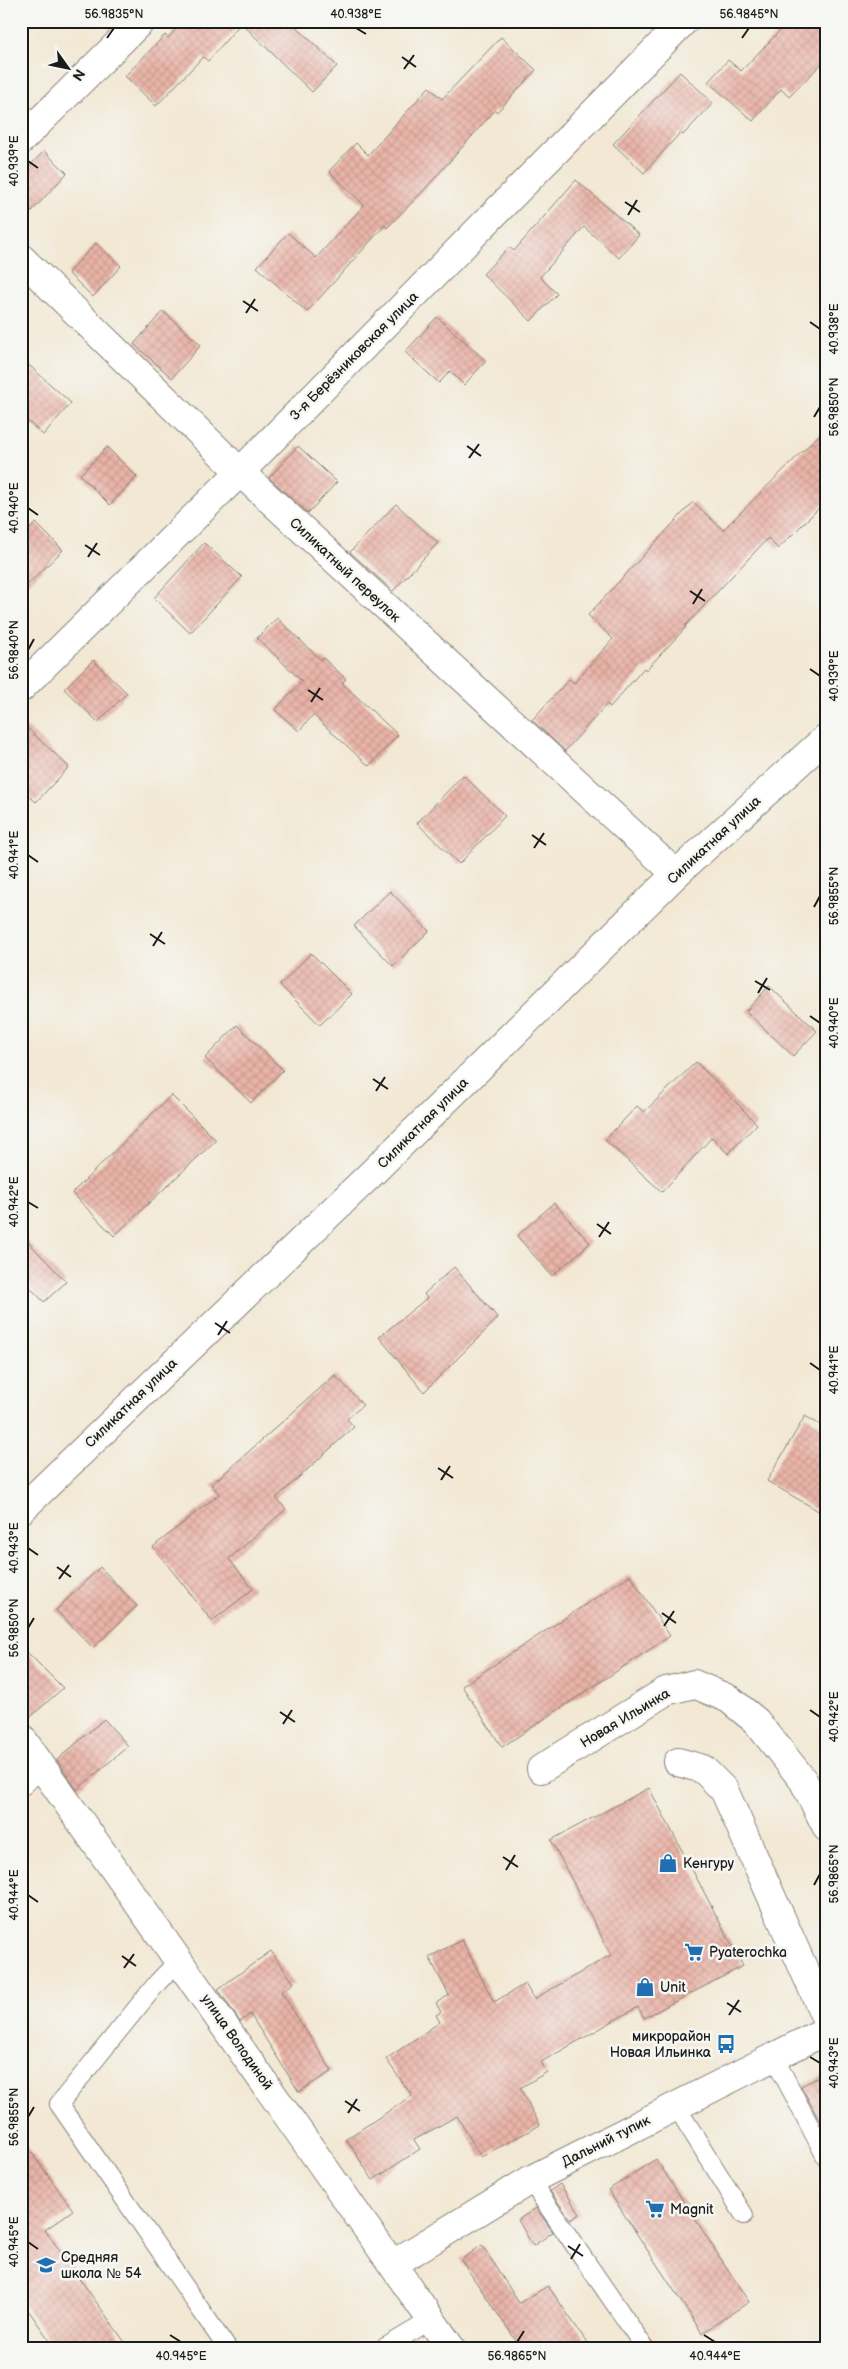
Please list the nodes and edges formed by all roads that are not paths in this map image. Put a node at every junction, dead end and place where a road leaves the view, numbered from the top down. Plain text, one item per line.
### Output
1 (142, 21) edge
2 (684, 21) edge
3 (21, 140) edge
4 (21, 258) edge
5 (240, 472) junction
6 (21, 688) edge
7 (827, 737) edge
8 (676, 874) junction
9 (21, 1510) edge
10 (21, 1737) edge
11 (678, 1762) dead end
12 (541, 1769) dead end
13 (30, 1772) edge
14 (827, 1828) edge
15 (179, 1960) junction
16 (817, 1971) edge
17 (827, 2021) edge
18 (827, 2030) edge
19 (774, 2057) junction
20 (676, 2106) junction
21 (827, 2159) edge
22 (530, 2180) junction
23 (744, 2215) dead end
24 (393, 2264) junction
25 (431, 2320) junction
26 (227, 2348) edge
27 (384, 2348) edge
28 (451, 2348) edge
29 (645, 2348) edge

1 - 3 street
2 - 5 street, 3-я Берёзниковская улица
4 - 5 street, Силикатный переулок
5 - 6 street, 3-я Берёзниковская улица
5 - 8 street, Силикатный переулок
7 - 8 street, Силикатная улица
8 - 9 street, Силикатная улица
10 - 13 street, улица Володиной
11 - 16 street
12 - 14 street, Новая Ильинка
13 - 15 street, улица Володиной
15 - 24 street, улица Володиной
15 - 26 lane
16 - 17 street
18 - 19 street, Дальний тупик
19 - 20 street, Дальний тупик
19 - 21 lane
20 - 22 street, Дальний тупик
20 - 23 lane
22 - 24 street, Дальний тупик
22 - 29 lane
24 - 25 street, улица Володиной
25 - 27 lane
25 - 28 street, улица Володиной

